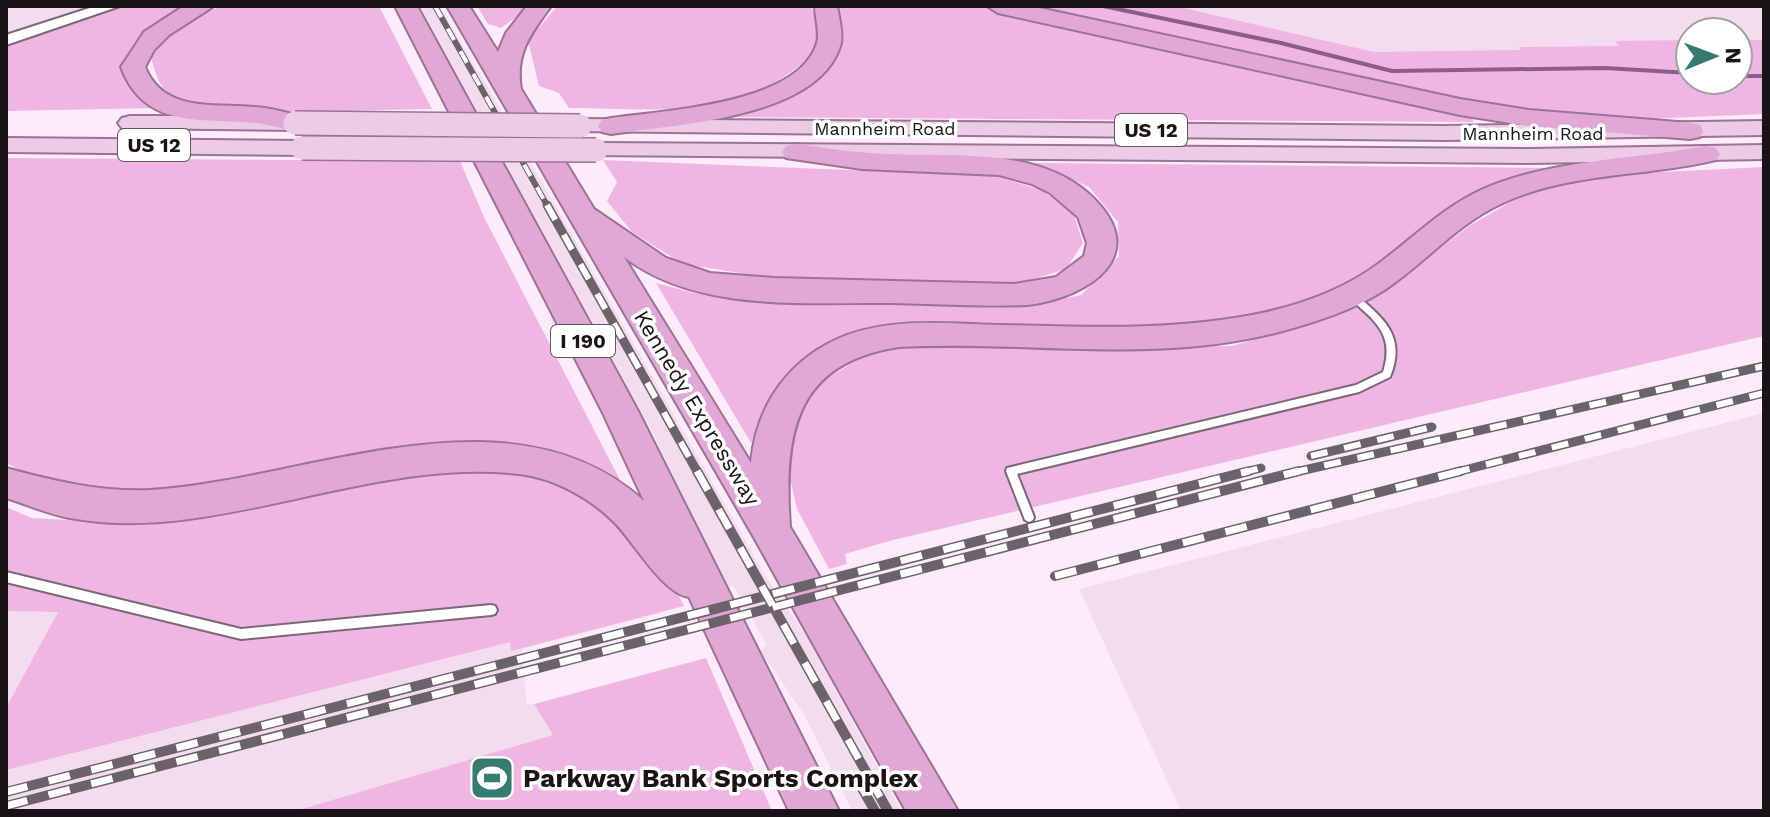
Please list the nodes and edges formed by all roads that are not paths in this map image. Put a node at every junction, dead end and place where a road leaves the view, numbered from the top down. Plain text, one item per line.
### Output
1 (90, 6) edge
2 (112, 6) edge
3 (203, 6) edge
4 (395, 6) edge
5 (406, 6) edge
6 (458, 6) edge
7 (540, 6) edge
8 (826, 6) edge
9 (998, 6) edge
10 (6, 31) edge
11 (6, 40) edge
12 (432, 54) junction
13 (508, 89) junction
14 (6, 124) edge
15 (611, 126) junction
16 (1764, 128) edge
17 (298, 135) junction
18 (1698, 143) junction
19 (6, 145) edge
20 (796, 152) junction
21 (1764, 152) edge
22 (584, 214) junction
23 (1350, 294) junction
24 (6, 483) edge
25 (1029, 517) dead end
26 (770, 529) junction
27 (6, 577) edge
28 (491, 610) dead end
29 (727, 631) junction
30 (814, 811) edge
31 (933, 811) edge

1 - 10 street
2 - 11 street
3 - 17 highway
4 - 12 highway
5 - 12 highway, I 190
6 - 13 highway, Kennedy Expressway / I 190
7 - 13 highway
8 - 15 highway
9 - 18 highway
12 - 29 highway, I 190
13 - 22 highway, Kennedy Expressway / I 190
14 - 17 main road, Mannheim Road / US 12
15 - 17 main road, Mannheim Road / US 12, bridge
15 - 18 main road, Mannheim Road / US 12
16 - 18 main road, Mannheim Road / US 12
17 - 19 main road, Mannheim Road / US 12
17 - 20 main road, Mannheim Road / US 12, bridge
18 - 20 main road, Mannheim Road / US 12
18 - 21 main road, Mannheim Road / US 12
18 - 23 highway
20 - 22 highway
22 - 26 highway, Kennedy Expressway / I 190
23 - 25 lane
23 - 26 highway
24 - 29 highway
26 - 31 highway, Kennedy Expressway / I 190
27 - 28 lane
29 - 30 highway, I 190

